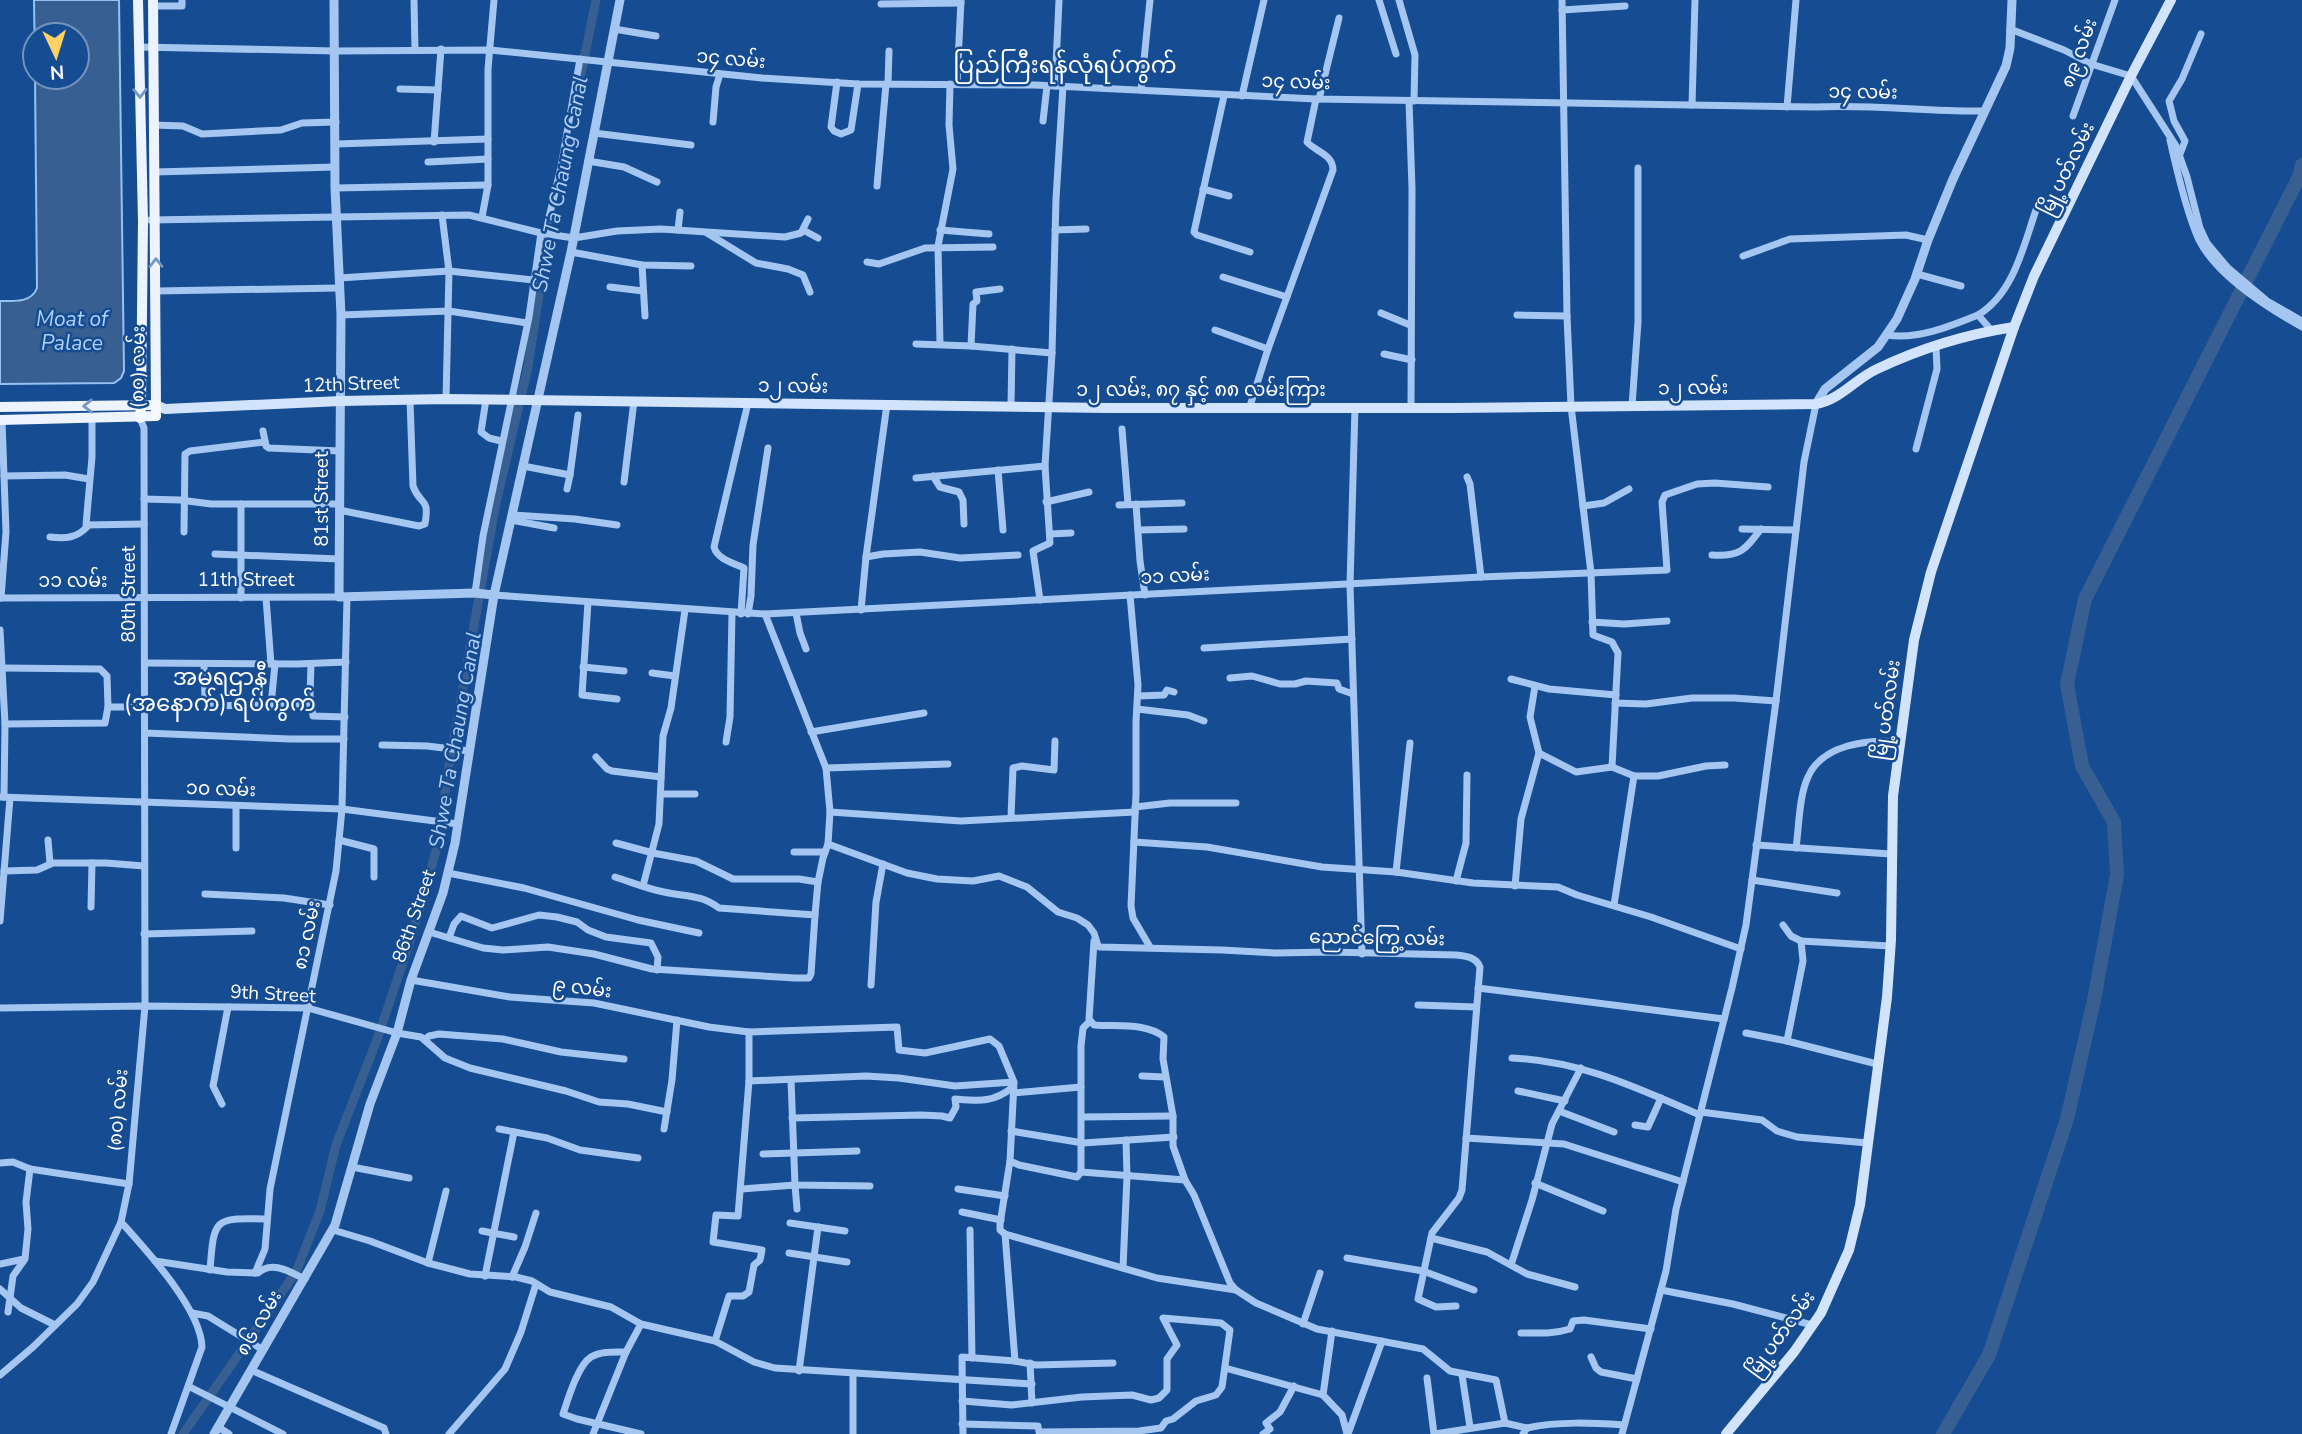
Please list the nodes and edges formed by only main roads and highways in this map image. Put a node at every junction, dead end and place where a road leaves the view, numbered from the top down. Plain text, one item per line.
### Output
1 (138, 0) edge
2 (2171, 0) edge
3 (153, 3) edge
4 (2014, 327) junction
5 (538, 400) joint
6 (141, 405) junction
7 (0, 407) edge
8 (1048, 407) joint
9 (1355, 407) joint
10 (159, 410) junction
11 (1, 420) edge
12 (142, 423) junction
13 (1726, 1434) edge

1 -> 6 main road, (၈၀) လမ်း
2 - 4 main road, မြို့ပတ်လမ်း
10 -> 3 main road, (၈၀) လမ်း
4 - 9 main road, ၁၂ လမ်း
4 - 13 main road, မြို့ပတ်လမ်း
5 - 8 main road, ၁၂ လမ်း
5 - 10 main road, 12th Street
6 -> 7 main road, 12th Street
6 - 10 main road, 12th Street
6 - 12 highway, (၈၀) လမ်း
8 - 9 main road, ၁၂ လမ်း, ၈၇ နှင့် ၈၈ လမ်းကြား
10 - 12 main road, 12th Street
11 - 12 main road, 12th Street

